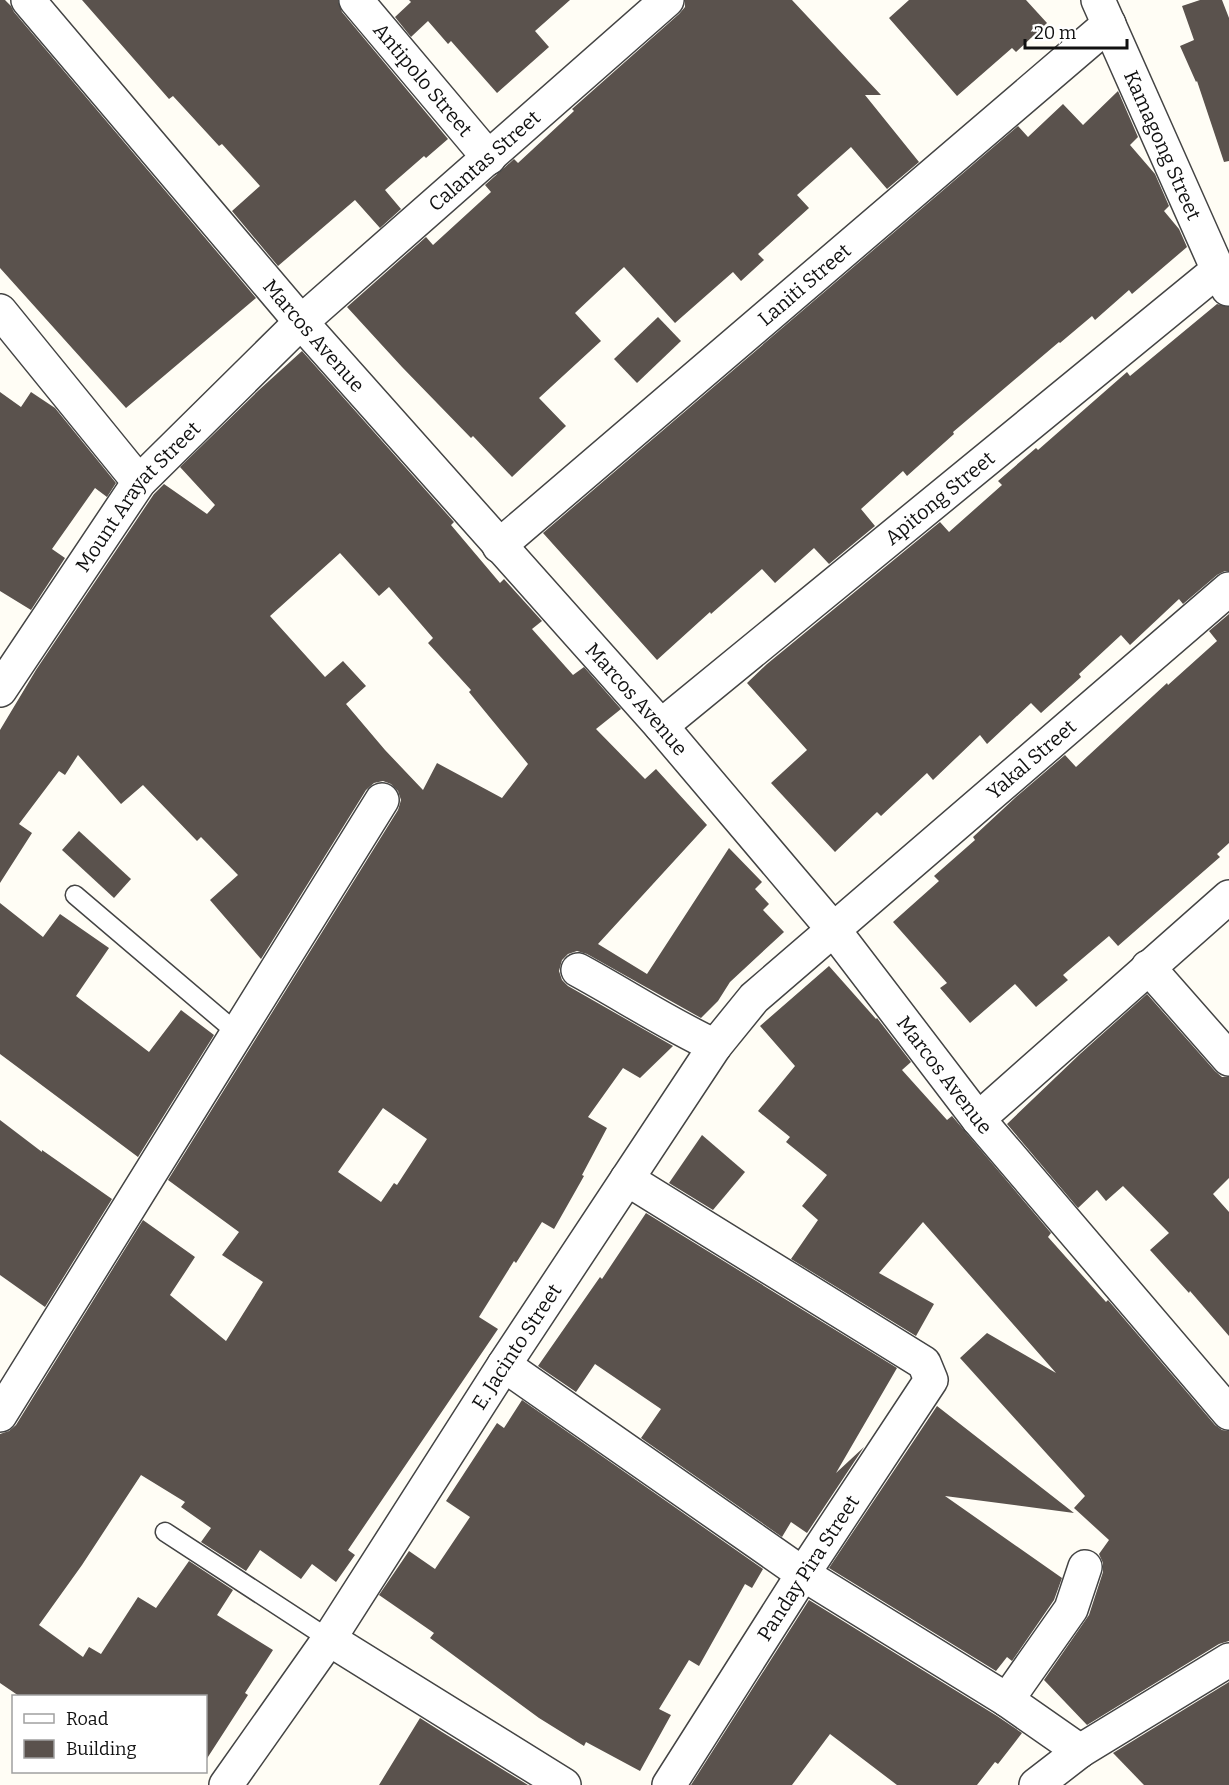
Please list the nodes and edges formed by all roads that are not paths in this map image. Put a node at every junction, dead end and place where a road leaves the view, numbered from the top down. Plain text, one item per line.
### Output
1 (28, 0) edge
2 (356, 0) edge
3 (667, 0) edge
4 (1104, 12) edge
5 (489, 158) junction
6 (1223, 280) edge
7 (301, 322) junction
8 (3, 324) edge
9 (139, 482) junction
10 (499, 546) junction
11 (1229, 589) edge
12 (0, 690) edge
13 (661, 726) junction
14 (382, 800) dead end
15 (75, 895) dead end
16 (1229, 897) edge
17 (833, 929) junction
18 (1148, 967) junction
19 (578, 970) dead end
20 (236, 1032) junction
21 (715, 1046) junction
22 (1229, 1059) edge
23 (978, 1119) junction
24 (627, 1179) junction
25 (504, 1365) junction
26 (1229, 1413) edge
27 (0, 1415) edge
28 (165, 1532) dead end
29 (1085, 1566) dead end
30 (803, 1574) junction
31 (329, 1639) junction
32 (1229, 1660) edge
33 (1007, 1700) junction
34 (1080, 1751) junction
35 (226, 1785) edge
36 (564, 1785) edge
37 (669, 1785) edge
38 (1036, 1785) edge

1 - 7 street, Marcos Avenue
2 - 5 street, Antipolo Street
3 - 5 street, Calantas Street
4 - 6 street, Kamagong Street
4 - 10 street, Laniti Street
5 - 7 street, Calantas Street
6 - 13 street, Apitong Street
7 - 9 street, Mount Arayat Street
7 - 10 street, Marcos Avenue
8 - 9 street
9 - 12 street, Mount Arayat Street
10 - 13 street, Marcos Avenue
11 - 17 street, Yakal Street
13 - 17 street, Marcos Avenue
14 - 20 street
15 - 20 lane
16 - 18 street
17 - 21 street, E. Jacinto Street
17 - 23 street, Marcos Avenue
18 - 22 street
18 - 23 street
19 - 21 street
20 - 27 street
21 - 24 street, E. Jacinto Street
23 - 26 street, Marcos Avenue
24 - 25 street, E. Jacinto Street
24 - 30 street, Panday Pira Street
25 - 30 street
25 - 31 street, E. Jacinto Street
28 - 31 lane
29 - 33 street
30 - 33 street
30 - 37 street, Panday Pira Street
31 - 35 street, E. Jacinto Street
31 - 36 street
32 - 34 street
33 - 34 street
34 - 38 street

